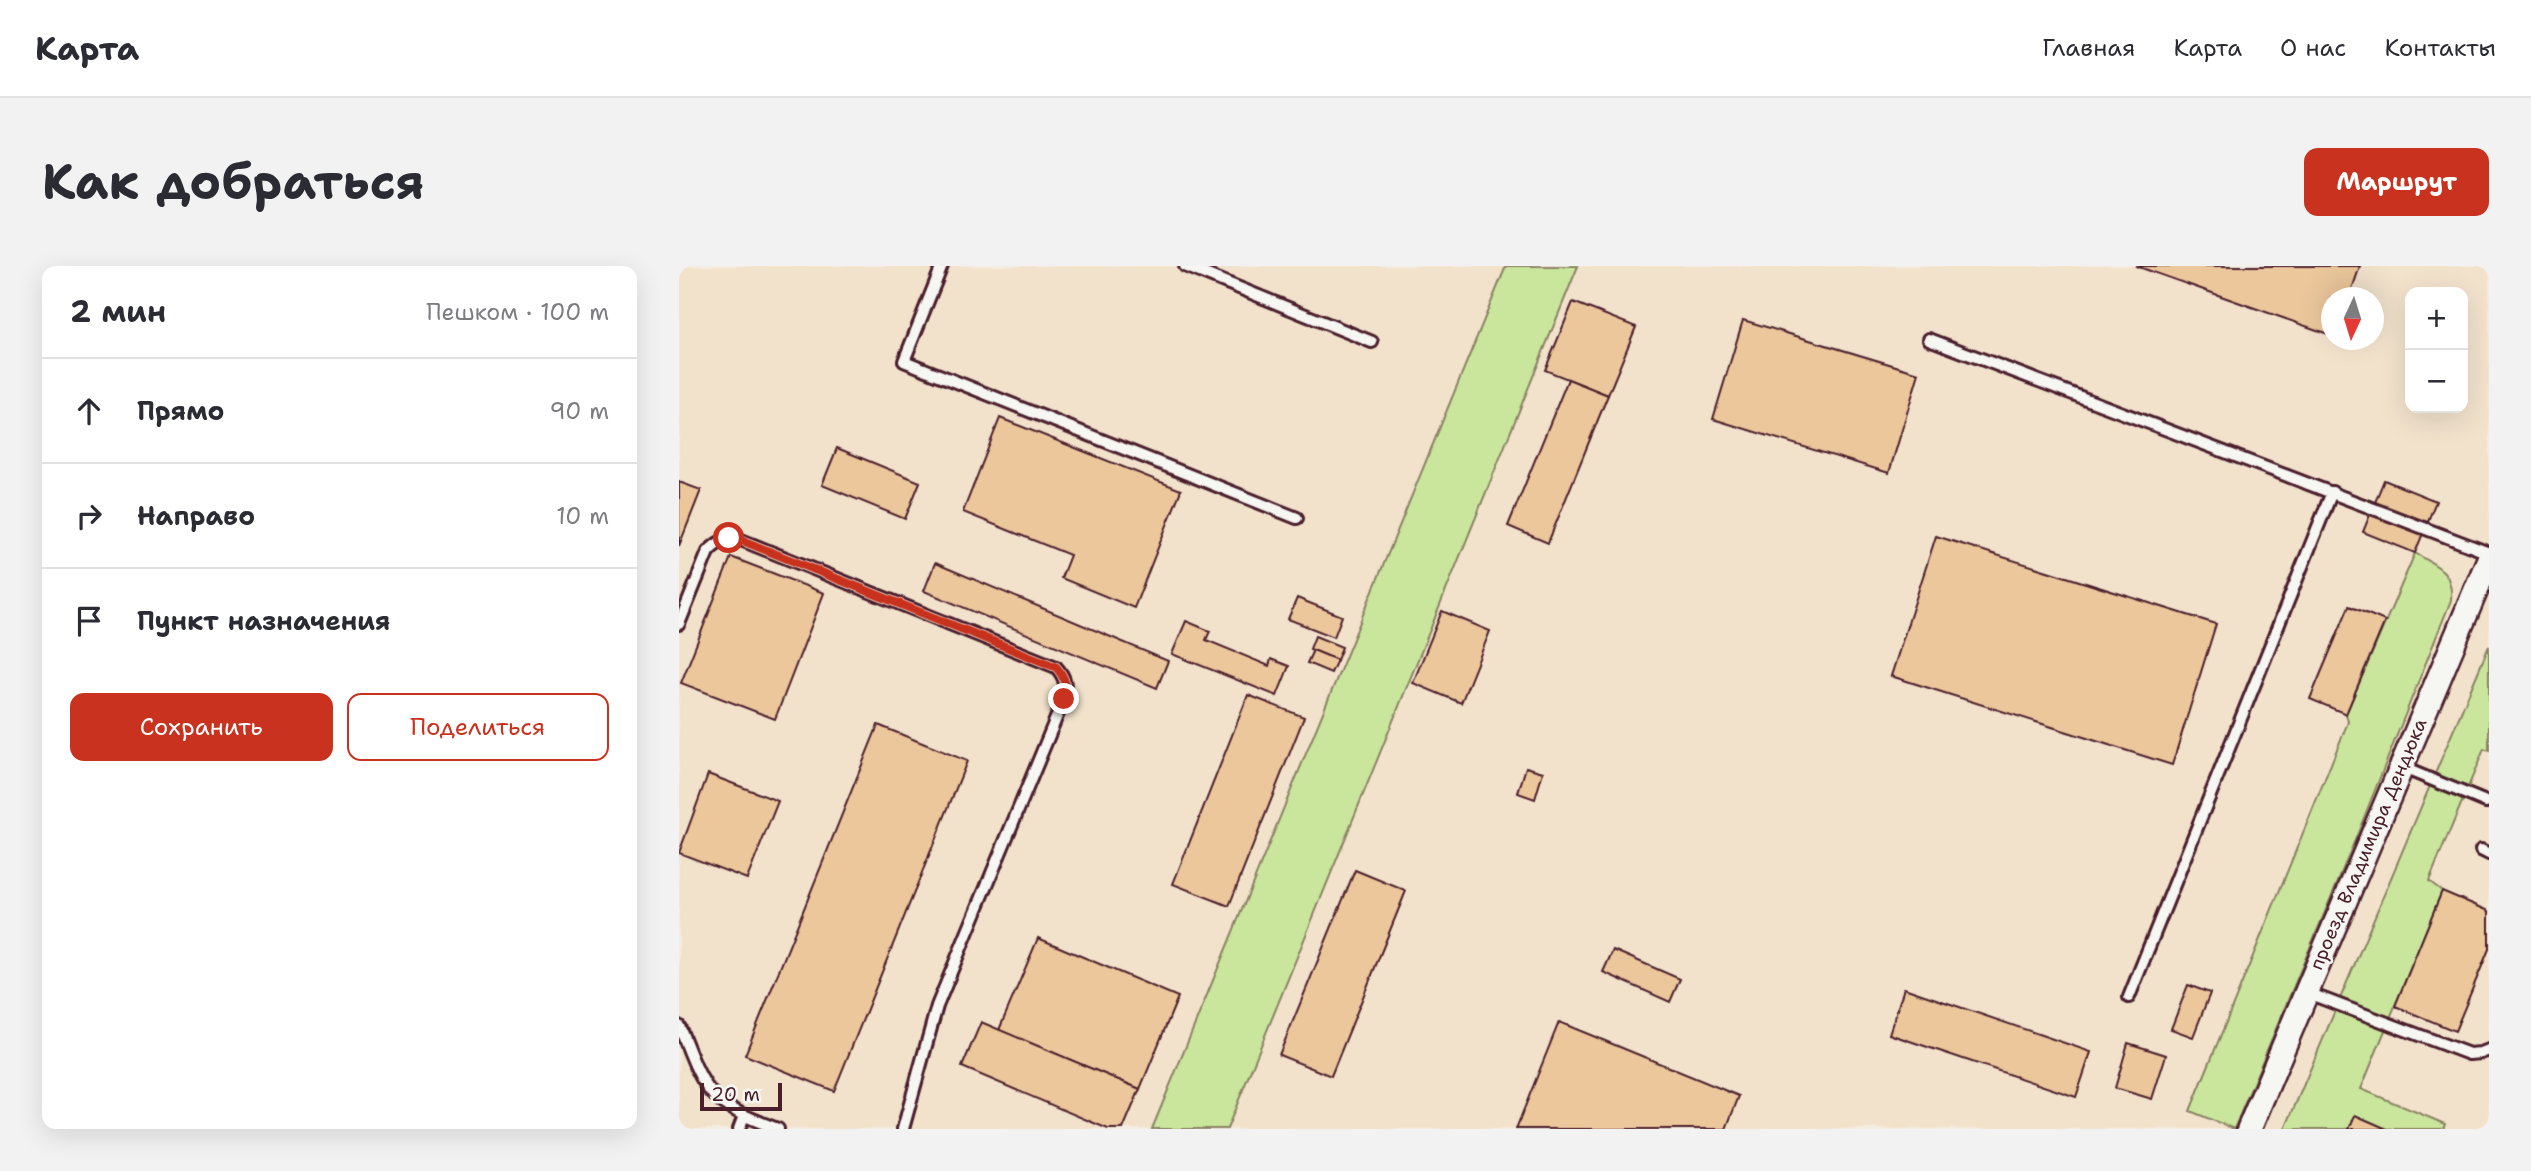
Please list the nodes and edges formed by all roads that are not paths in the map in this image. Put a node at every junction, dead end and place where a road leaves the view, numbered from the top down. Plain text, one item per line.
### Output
1 (942, 266) edge
2 (1185, 266) edge
3 (1929, 339) dead end
4 (1372, 342) dead end
5 (2332, 492) junction
6 (1297, 518) dead end
7 (2489, 553) edge
8 (2489, 559) edge
9 (679, 624) edge
10 (2401, 767) junction
11 (2486, 802) dead end
12 (2305, 992) junction
13 (2129, 997) dead end
14 (679, 1026) edge
15 (2489, 1050) edge
16 (744, 1116) junction
17 (739, 1129) edge
18 (778, 1129) edge
19 (903, 1129) edge
20 (2249, 1129) edge

1 - 6 lane
2 - 4 lane
3 - 5 lane
5 - 7 lane
5 - 13 lane
8 - 10 street, проезд Владимира Дендюка
9 - 19 lane
10 - 11 lane
10 - 12 street, проезд Владимира Дендюка
12 - 15 lane
12 - 20 street, проезд Владимира Дендюка
14 - 16 lane
16 - 17 lane
16 - 18 lane

